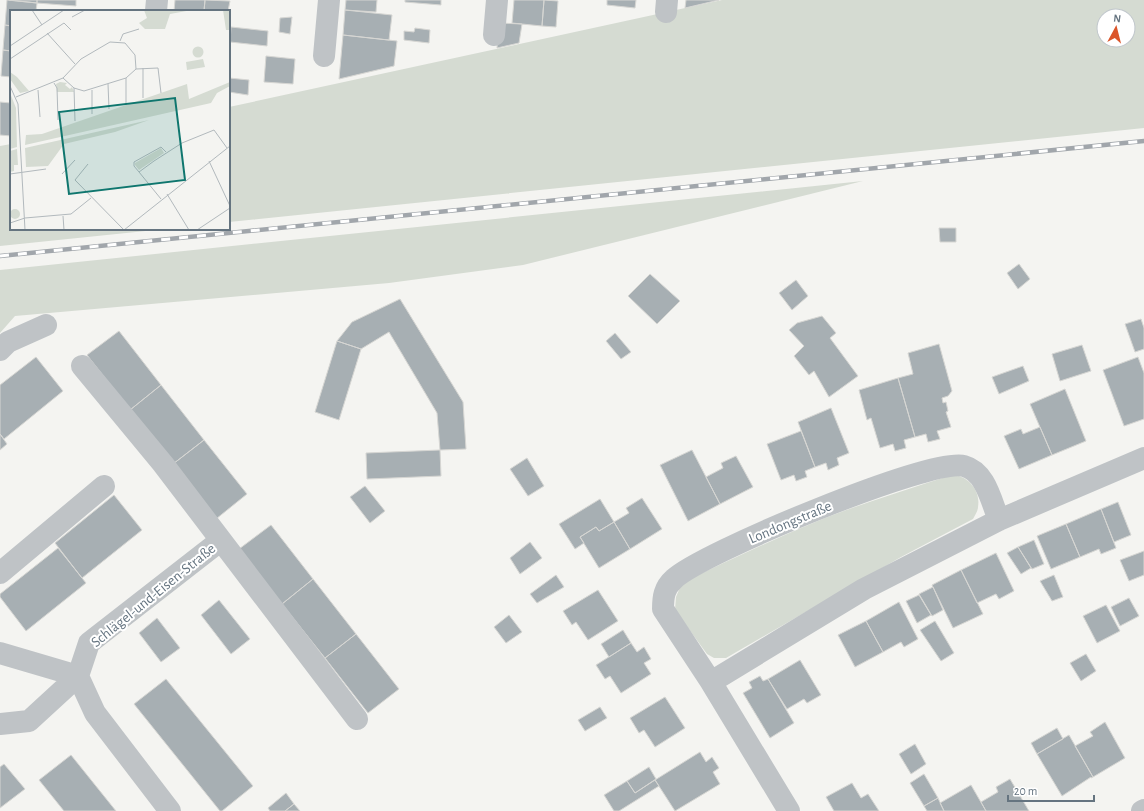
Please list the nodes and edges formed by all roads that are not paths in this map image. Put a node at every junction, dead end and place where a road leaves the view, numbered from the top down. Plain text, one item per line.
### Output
1 (157, 0) edge
2 (329, 0) edge
3 (497, 0) edge
4 (156, 10) edge
5 (494, 35) dead end
6 (324, 56) dead end
7 (46, 326) dead end
8 (0, 350) edge
9 (82, 366) dead end
10 (1144, 458) edge
11 (104, 486) dead end
12 (999, 520) junction
13 (220, 541) junction
14 (0, 572) edge
15 (0, 653) edge
16 (78, 676) junction
17 (711, 682) junction
18 (357, 719) dead end
19 (0, 724) edge
20 (170, 811) edge
21 (789, 811) edge

1 - 4 street
2 - 6 street
3 - 5 street
7 - 8 street
9 - 13 street, Schlägel-und-Eisen-Straße
10 - 12 street
11 - 14 street
12 - 17 street
12 - 17 street, Londongstraße
13 - 16 street, Schlägel-und-Eisen-Straße
13 - 18 street, Schlägel-und-Eisen-Straße
15 - 16 street
16 - 19 street
16 - 20 street
17 - 21 street, Londongstraße

